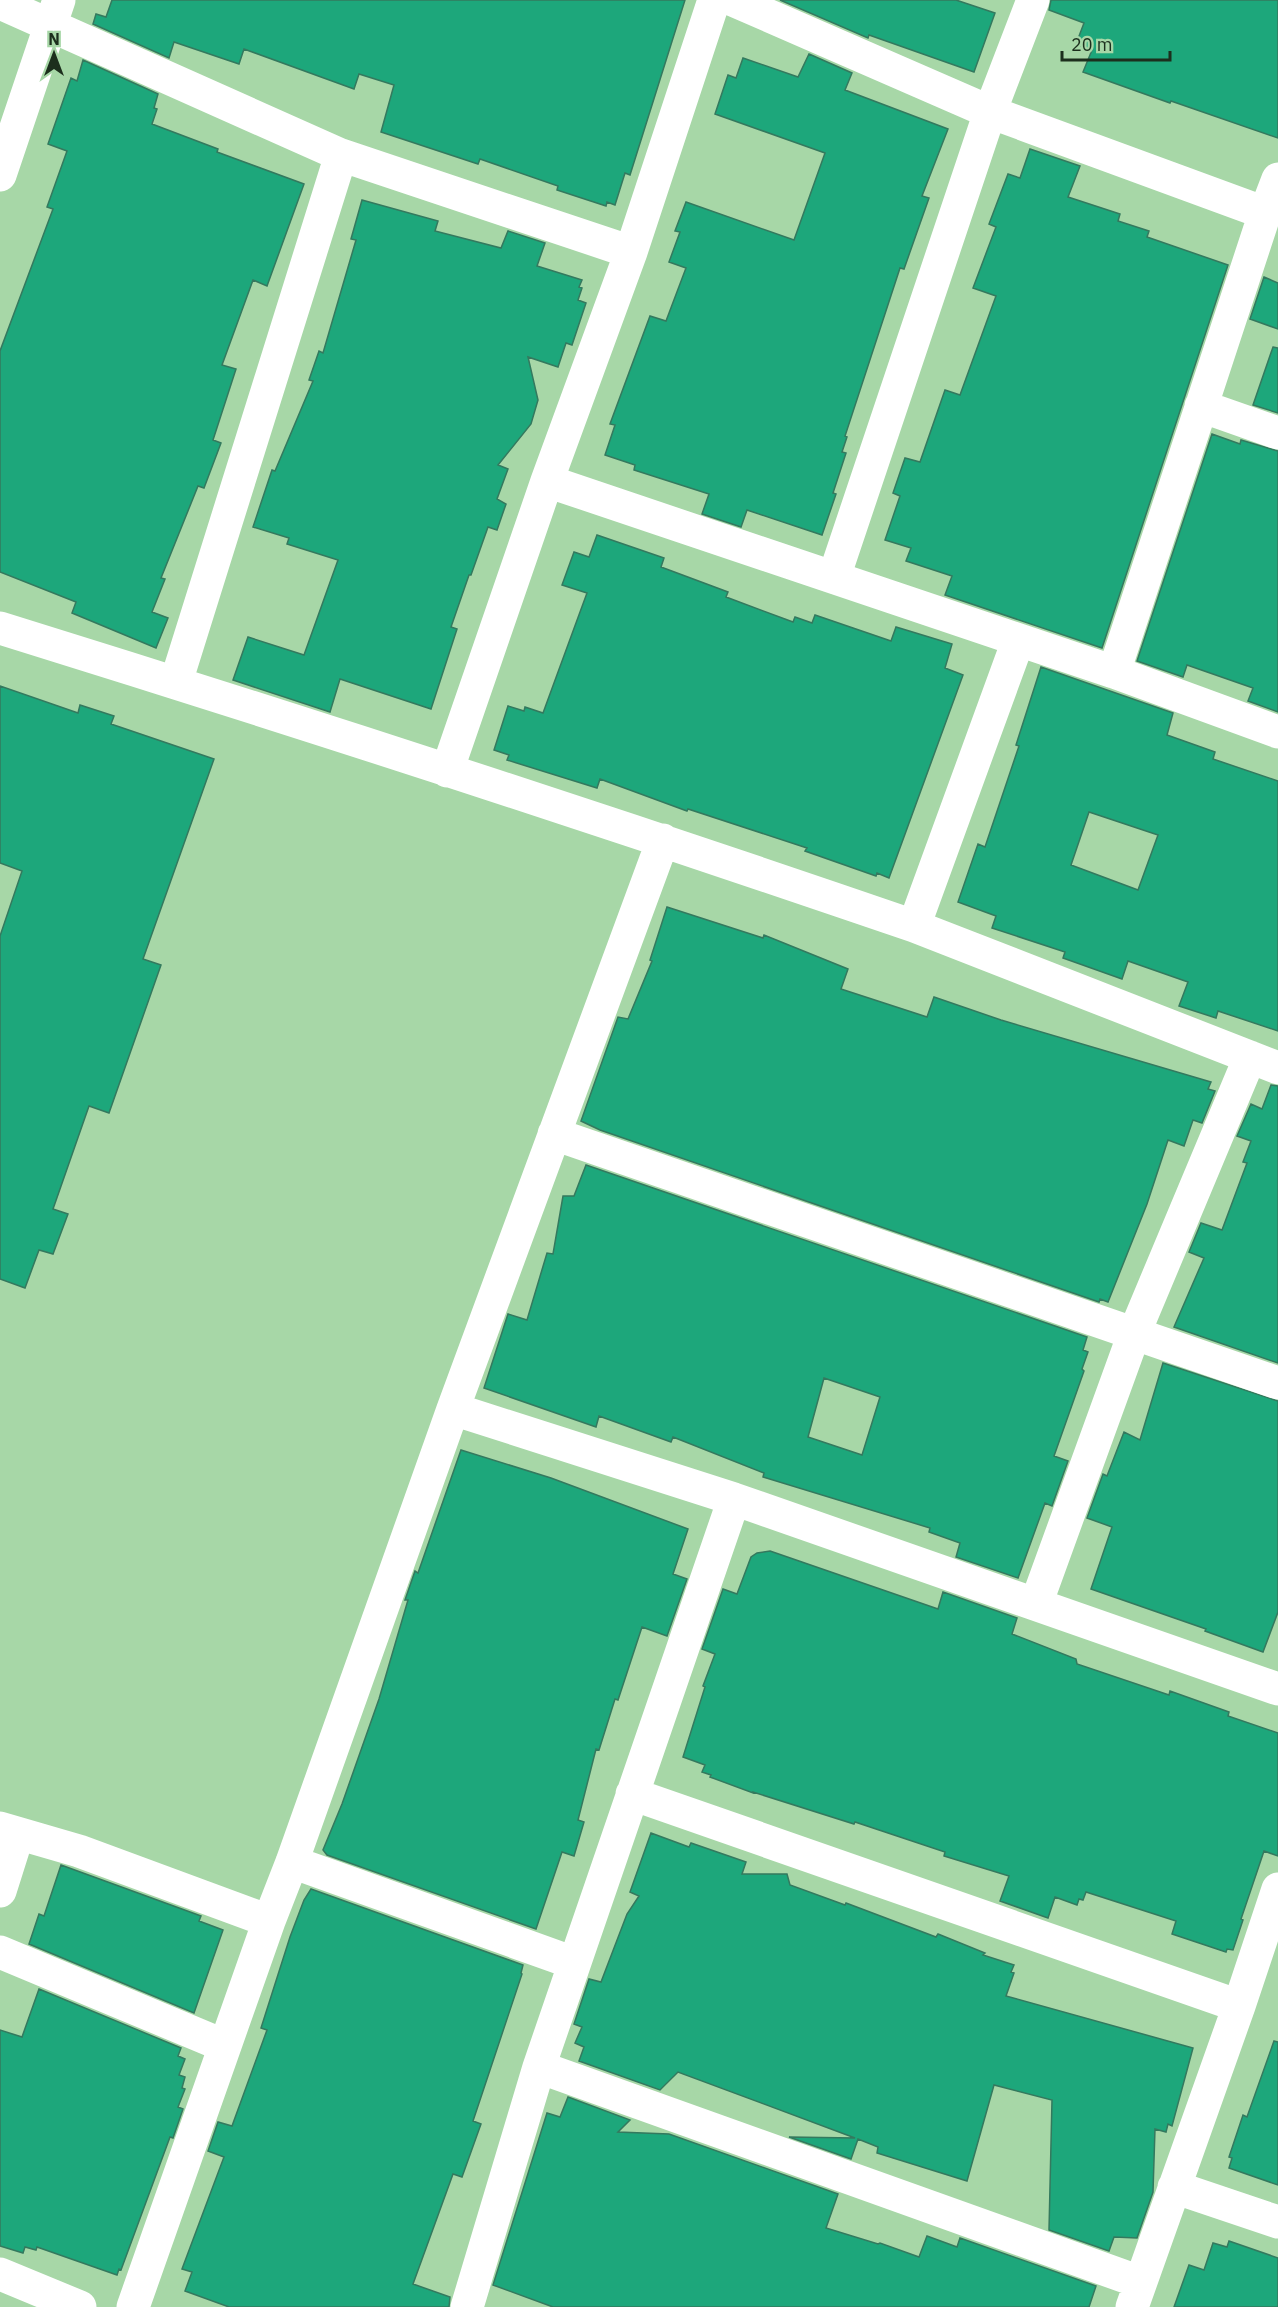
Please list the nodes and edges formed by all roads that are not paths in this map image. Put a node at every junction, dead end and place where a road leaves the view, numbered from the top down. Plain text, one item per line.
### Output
1 (714, 0) edge
2 (733, 0) edge
3 (1033, 0) edge
4 (0, 3) edge
5 (55, 13) edge
6 (990, 112) junction
7 (341, 154) junction
8 (0, 175) edge
9 (1278, 179) edge
10 (1264, 213) junction
11 (631, 252) junction
12 (1201, 406) junction
13 (1278, 433) edge
14 (547, 481) junction
15 (834, 577) junction
16 (0, 628) edge
17 (1018, 641) junction
18 (1114, 672) junction
19 (176, 682) junction
20 (1278, 732) edge
21 (447, 771) junction
22 (663, 840) junction
23 (914, 926) junction
24 (1264, 1062) edge
25 (554, 1134) junction
26 (1134, 1334) junction
27 (1278, 1383) edge
28 (453, 1409) junction
29 (734, 1499) junction
30 (1036, 1604) junction
31 (1278, 1689) edge
32 (633, 1794) junction
33 (9, 1831) edge
34 (292, 1862) junction
35 (1278, 1889) edge
36 (0, 1891) edge
37 (268, 1921) junction
38 (0, 1952) edge
39 (574, 1963) junction
40 (1239, 2006) junction
41 (225, 2046) junction
42 (539, 2067) junction
43 (1174, 2187) junction
44 (1278, 2222) edge
45 (0, 2274) edge
46 (1136, 2294) edge
47 (80, 2307) edge
48 (133, 2307) edge
49 (467, 2307) edge

1 - 11 street
2 - 6 street
3 - 6 street
4 - 5 street
5 - 7 street
5 - 8 street
6 - 10 street
6 - 15 street
7 - 11 street
7 - 19 street
9 - 10 street
10 - 12 street
11 - 14 street
12 - 13 street
12 - 18 street
14 - 15 street
14 - 21 street
15 - 17 street
16 - 19 street
17 - 18 street
17 - 23 street
18 - 20 street
19 - 21 street
21 - 22 street
22 - 23 street
22 - 25 street
23 - 24 street
24 - 26 street
25 - 26 street
25 - 28 street
26 - 27 street
26 - 30 street
28 - 29 street
28 - 34 street
29 - 30 street
29 - 32 street
30 - 31 street
32 - 39 street
32 - 40 street
33 - 36 street
33 - 37 street
34 - 37 street
34 - 39 street
35 - 40 street
37 - 41 street
38 - 41 street
39 - 42 street
40 - 43 street
41 - 48 street
42 - 46 street
42 - 49 street
43 - 44 street
43 - 46 street
45 - 47 street

